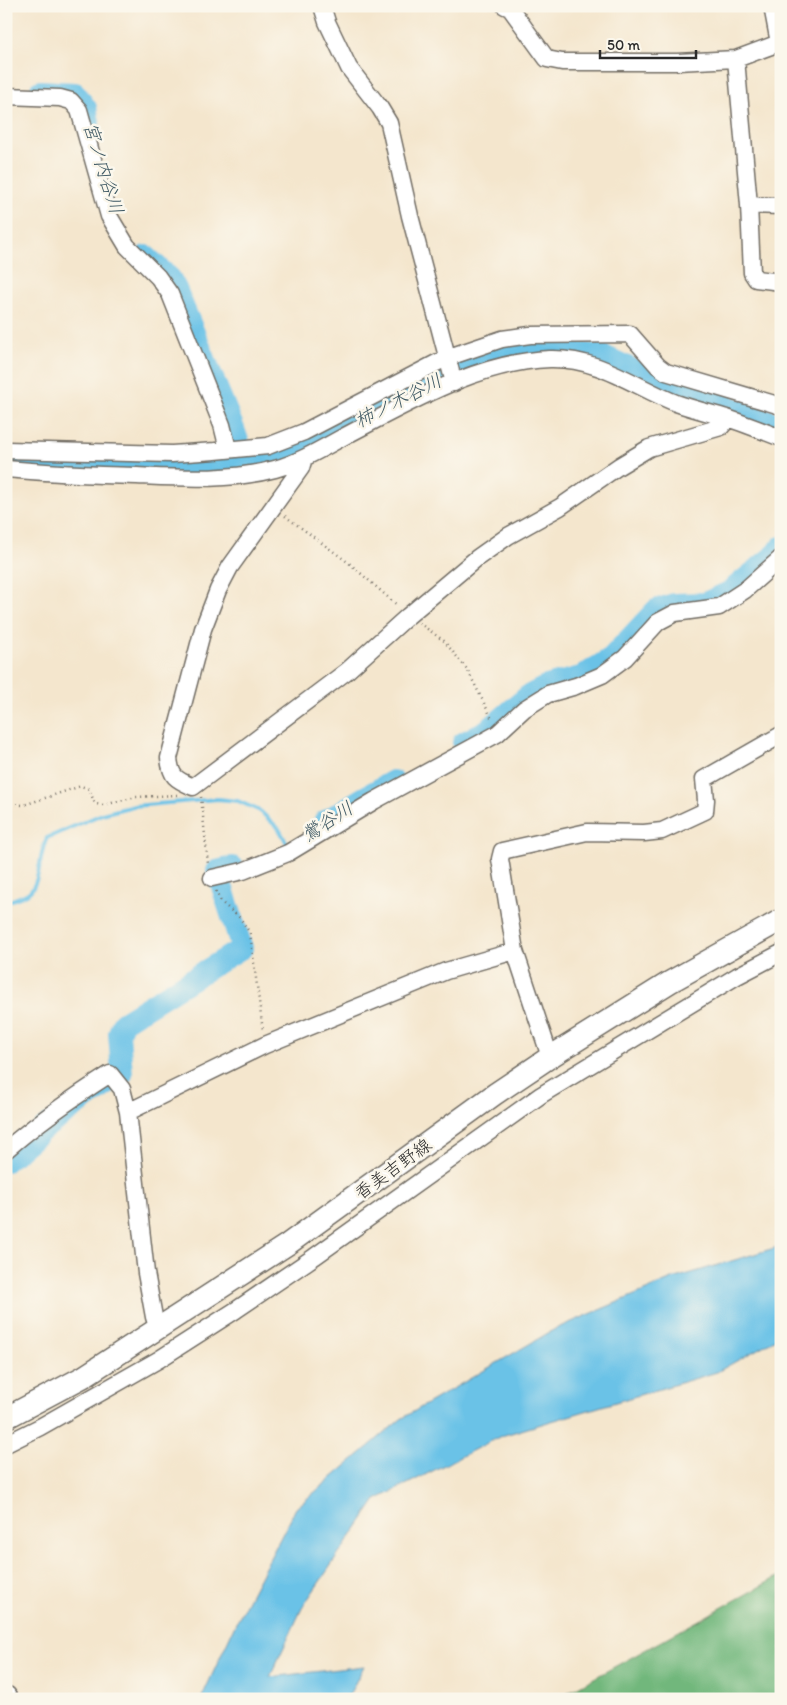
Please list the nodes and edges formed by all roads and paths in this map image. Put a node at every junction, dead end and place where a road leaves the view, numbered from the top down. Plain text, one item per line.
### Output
1 (322, 6) edge
2 (505, 6) edge
3 (772, 6) edge
4 (736, 59) junction
5 (6, 96) edge
6 (749, 205) junction
7 (781, 206) edge
8 (781, 282) edge
9 (447, 361) junction
10 (453, 381) junction
11 (781, 406) edge
12 (728, 419) junction
13 (781, 438) edge
14 (6, 450) edge
15 (224, 457) junction
16 (304, 458) junction
17 (6, 469) edge
18 (274, 508) junction
19 (781, 558) edge
20 (408, 616) junction
21 (494, 722) dead end
22 (781, 735) edge
23 (197, 793) junction
24 (6, 804) edge
25 (217, 877) joint
26 (225, 907) dead end
27 (781, 920) edge
28 (515, 951) junction
29 (781, 953) edge
30 (265, 1045) junction
31 (550, 1057) junction
32 (128, 1112) junction
33 (6, 1150) edge
34 (158, 1330) junction
35 (6, 1418) edge
36 (6, 1444) edge

1 - 9 street
2 - 4 street
3 - 4 street
4 - 6 street
5 - 15 street
6 - 7 street
6 - 8 street
9 - 10 street
9 - 11 street
9 - 15 street
10 - 12 street
10 - 16 street
12 - 13 street
12 - 20 street
14 - 15 street
15 - 16 street
15 - 17 street
16 - 18 street
18 - 20 path
18 - 23 street
19 - 25 street
20 - 21 path
20 - 23 street
22 - 28 street
23 - 24 path
23 - 25 path
26 - 30 path
27 - 31 main road, 香美吉野線
28 - 30 street
28 - 31 street
29 - 36 street
30 - 32 street
31 - 34 main road, 香美吉野線
32 - 33 street
32 - 34 street
34 - 35 main road, 香美吉野線

